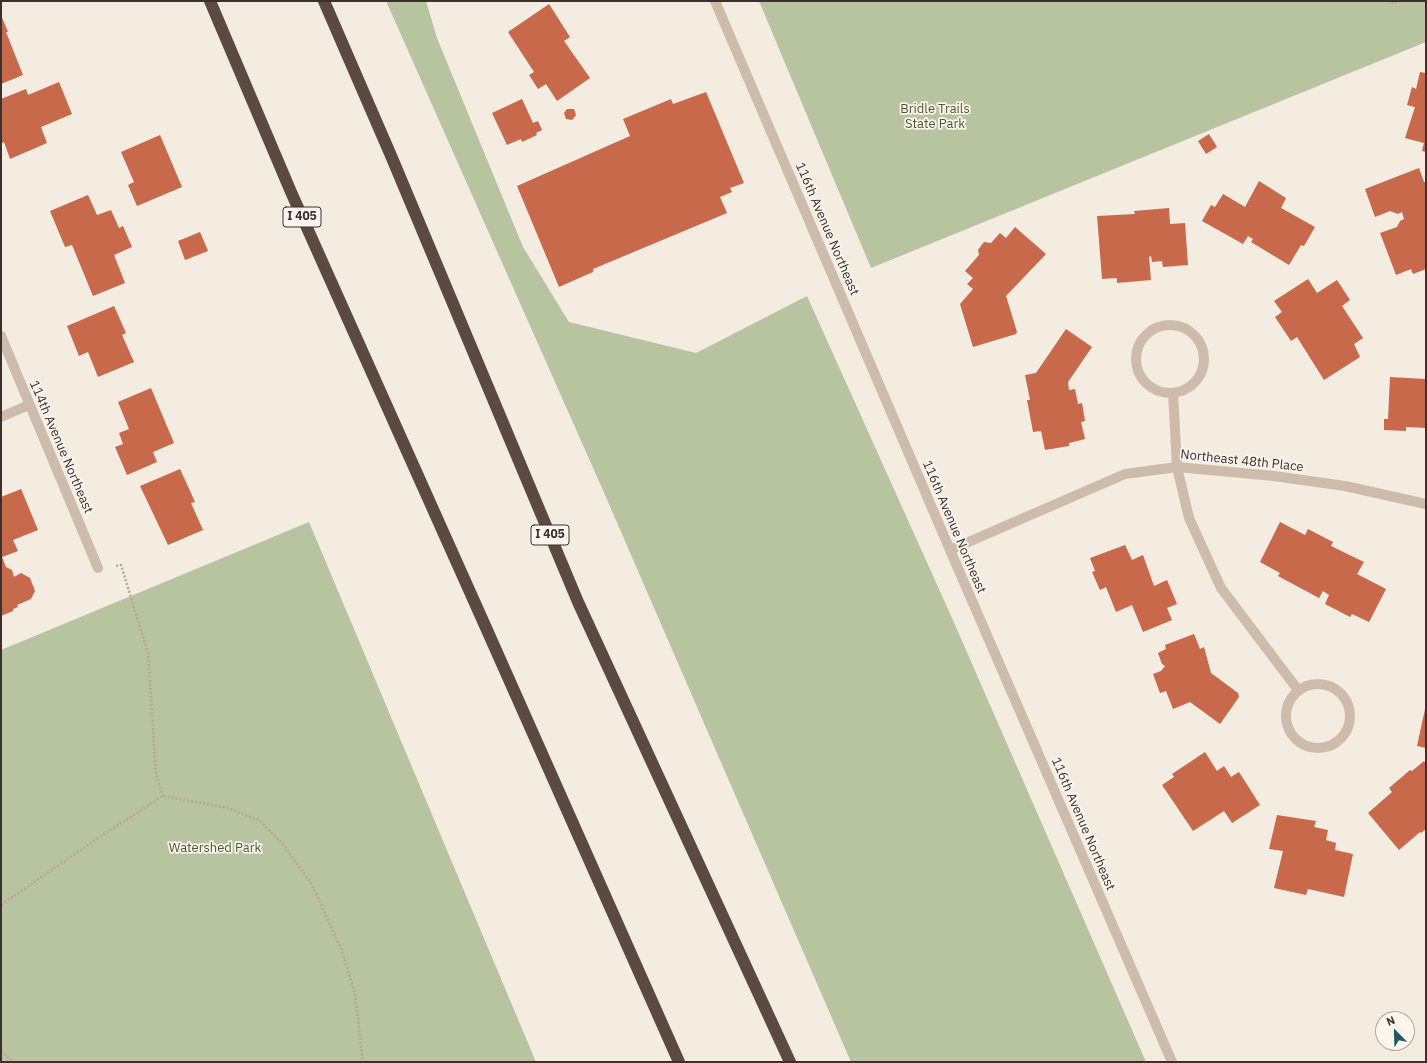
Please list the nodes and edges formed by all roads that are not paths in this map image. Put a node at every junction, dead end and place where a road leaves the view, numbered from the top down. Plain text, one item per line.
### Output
1 (210, 1) edge
2 (324, 1) edge
3 (715, 1) edge
4 (1, 336) edge
5 (1172, 393) junction
6 (29, 405) junction
7 (1, 417) edge
8 (1177, 467) junction
9 (1426, 504) edge
10 (950, 550) junction
11 (98, 568) road end
12 (1298, 690) junction
13 (678, 1062) edge
14 (790, 1062) edge
15 (1172, 1062) edge

1 - 13 highway, I 405
2 - 14 highway, I 405
3 - 10 street, 116th Avenue Northeast
4 - 6 street, 114th Avenue Northeast
5 - 5 street
5 - 8 street
6 - 7 street
6 - 11 street, 114th Avenue Northeast
8 - 9 street, Northeast 48th Place
8 - 10 street, Northeast 48th Place
8 - 12 street
10 - 15 street, 116th Avenue Northeast
12 - 12 street

